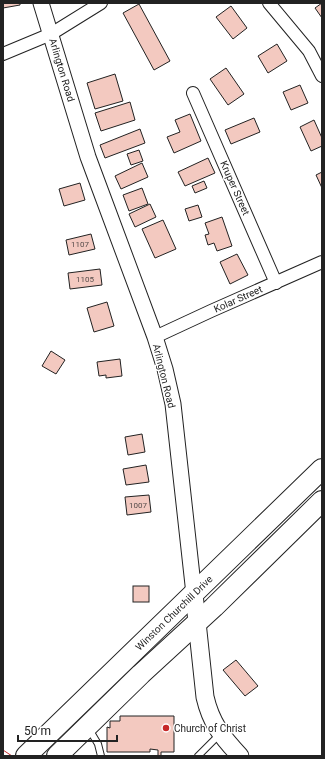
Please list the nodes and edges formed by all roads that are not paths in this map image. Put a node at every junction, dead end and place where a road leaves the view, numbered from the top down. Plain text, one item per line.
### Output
1 (41, 3) edge
2 (101, 3) edge
3 (269, 3) edge
4 (51, 34) junction
5 (3, 54) edge
6 (322, 76) edge
7 (193, 93) dead end
8 (322, 262) edge
9 (276, 283) junction
10 (155, 337) junction
11 (322, 469) edge
12 (322, 502) edge
13 (194, 594) junction
14 (197, 623) junction
15 (87, 727) junction
16 (220, 734) junction
17 (26, 756) edge
18 (57, 756) edge
19 (101, 756) edge
20 (198, 756) edge
21 (240, 756) edge

1 - 4 street, Arlington Road
2 - 4 street
3 - 6 street
4 - 5 street
4 - 10 street, Arlington Road
7 - 9 street, Kruper Street
8 - 9 street, Kolar Street
9 - 10 street, Kolar Street
10 - 13 street, Arlington Road
11 - 13 highway, Winston Churchill Drive
12 - 14 highway
13 - 14 main road, Arlington Road
13 - 17 highway, Winston Churchill Drive
14 - 15 highway
14 - 16 main road, Arlington Road
15 - 18 highway
15 - 19 lane
16 - 20 lane
16 - 21 main road, Arlington Road

